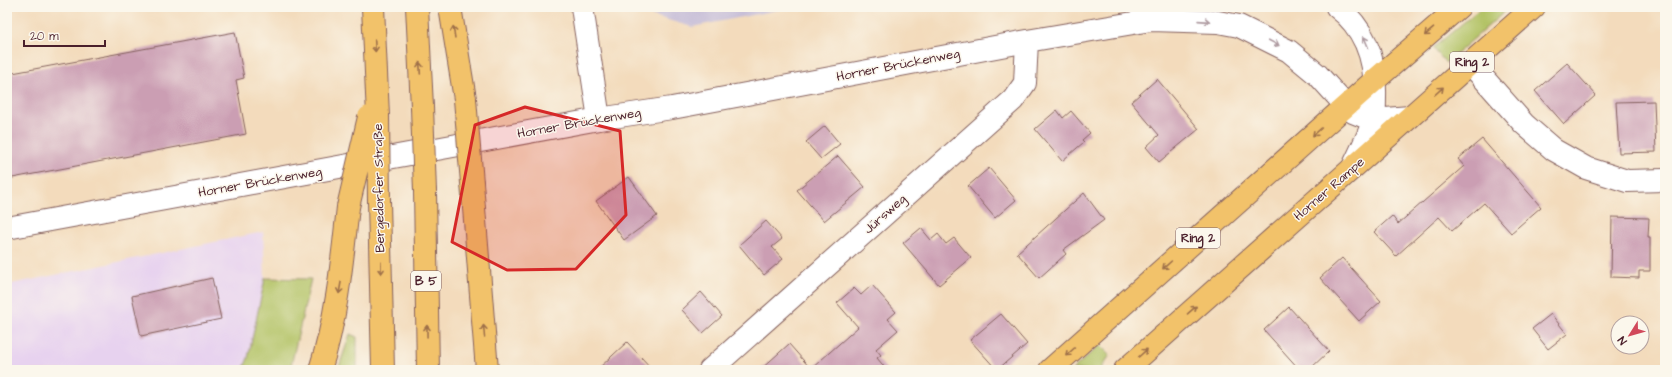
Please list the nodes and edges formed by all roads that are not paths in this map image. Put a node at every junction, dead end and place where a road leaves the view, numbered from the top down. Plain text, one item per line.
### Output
1 (373, 7) edge
2 (418, 7) edge
3 (450, 7) edge
4 (582, 7) edge
5 (1186, 7) edge
6 (1337, 7) edge
7 (1459, 7) edge
8 (1534, 7) edge
9 (1151, 20) junction
10 (1027, 40) junction
11 (1470, 63) junction
12 (1375, 80) junction
13 (1346, 106) junction
14 (374, 116) junction
15 (1410, 117) junction
16 (599, 119) junction
17 (1373, 120) junction
18 (1353, 167) junction
19 (1665, 180) edge
20 (7, 228) edge
21 (320, 370) edge
22 (383, 370) edge
23 (428, 370) edge
24 (487, 370) edge
25 (710, 370) edge
26 (1050, 370) edge
27 (1124, 370) edge

1 -> 14 main road
23 -> 2 main road, B 5, bridge
24 -> 3 main road, bridge
4 - 16 street
5 - 9 street, Horner Brückenweg
12 -> 6 street
7 -> 12 main road, Ring 2
8 - 11 main road, Horner Rampe / Ring 2
9 - 10 street, Horner Brückenweg
9 -> 13 street, Horner Brückenweg
10 - 16 street, Horner Brückenweg
10 - 25 street, Jürsweg
15 -> 11 main road, Horner Rampe / Ring 2
11 - 19 street
12 - 13 main road, Ring 2
12 - 17 street
13 - 17 street, Horner Brückenweg
13 -> 26 main road, Ring 2
14 -> 21 main road, bridge
14 -> 22 main road, Bergedorfer Straße, bridge
15 - 17 street, Horner Brückenweg
15 - 18 main road, Horner Rampe / Ring 2
16 - 20 street, Horner Brückenweg
17 - 18 street
27 -> 18 main road, Horner Rampe / Ring 2

